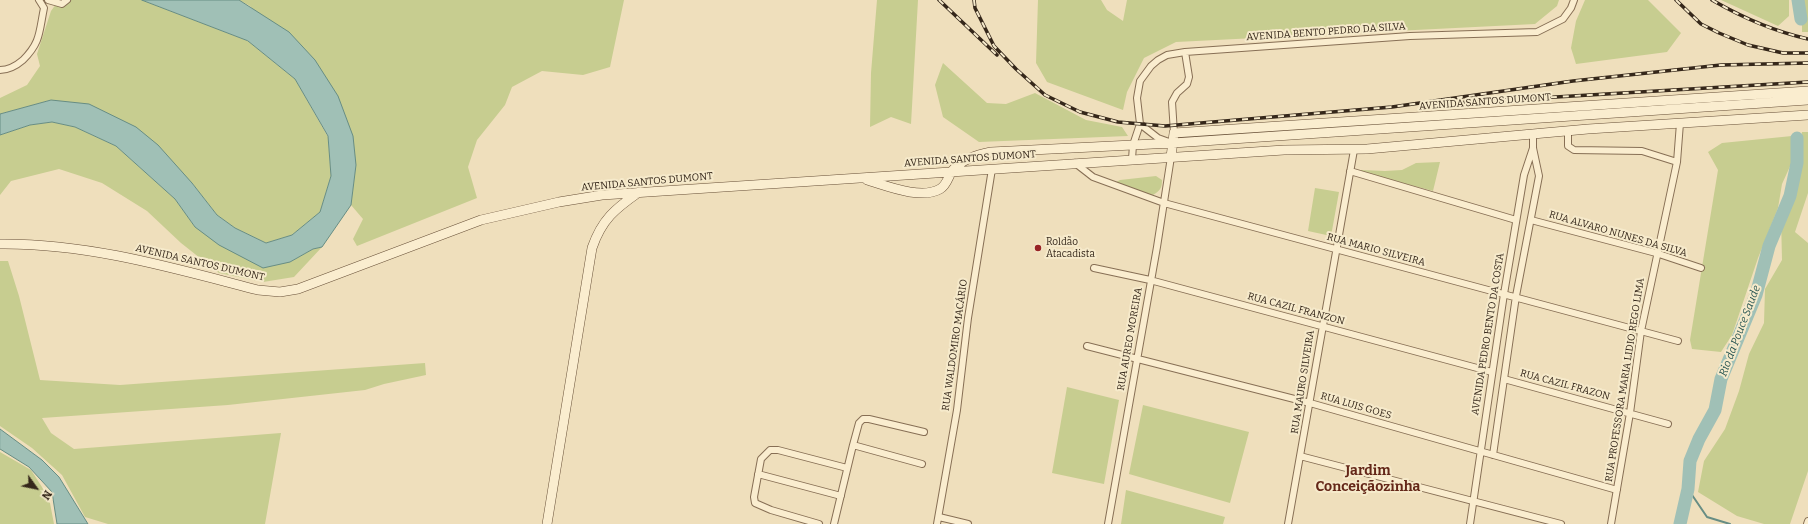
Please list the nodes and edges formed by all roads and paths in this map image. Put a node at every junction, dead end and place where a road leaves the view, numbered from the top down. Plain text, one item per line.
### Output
1 (39, 0) edge
2 (48, 0) edge
3 (67, 0) edge
4 (1574, 0) edge
5 (1185, 52) junction
6 (0, 70) edge
7 (1808, 91) edge
8 (1808, 100) edge
9 (1808, 115) edge
10 (1680, 122) junction
11 (1140, 124) junction
12 (1568, 131) junction
13 (1174, 133) junction
14 (1533, 133) junction
15 (1173, 143) junction
16 (1133, 145) junction
17 (1533, 148) junction
18 (1354, 150) junction
19 (1171, 157) junction
20 (1132, 159) junction
21 (1677, 162) junction
22 (1075, 163) junction
23 (992, 169) junction
24 (952, 171) junction
25 (1350, 171) junction
26 (862, 178) junction
27 (639, 192) junction
28 (1164, 202) junction
29 (1516, 220) junction
30 (1531, 220) junction
31 (4, 244) edge
32 (1337, 250) junction
33 (1656, 253) junction
34 (1094, 268) dead end
35 (1701, 268) dead end
36 (1150, 280) junction
37 (1504, 294) junction
38 (1516, 296) junction
39 (1322, 327) junction
40 (1641, 331) junction
41 (1678, 341) dead end
42 (1087, 346) dead end
43 (1136, 358) junction
44 (1492, 372) junction
45 (1504, 379) junction
46 (1310, 403) junction
47 (1630, 413) junction
48 (1668, 424) dead end
49 (924, 432) dead end
50 (853, 445) junction
51 (1479, 452) junction
52 (1493, 455) junction
53 (1300, 456) junction
54 (922, 464) dead end
55 (847, 468) junction
56 (758, 474) junction
57 (1617, 490) junction
58 (841, 496) junction
59 (1473, 501) junction
60 (938, 517) junction
61 (1808, 521) edge
62 (548, 524) edge
63 (819, 524) edge
64 (834, 524) edge
65 (937, 524) edge
66 (968, 524) edge
67 (1108, 524) edge
68 (1288, 524) edge
69 (1470, 524) edge
70 (1561, 524) edge
71 (1611, 524) edge
72 (1807, 524) edge

1 - 6 street
2 - 3 street
4 - 5 street, AVENIDA BENTO PEDRO DA SILVA
5 - 11 street, AVENIDA BENTO PEDRO DA SILVA
5 - 13 street
7 - 13 main road, AVENIDA SANTOS DUMONT
8 - 15 main road, AVENIDA SANTOS DUMONT
9 - 10 main road, AVENIDA SANTOS DUMONT
10 - 12 main road, AVENIDA SANTOS DUMONT
10 - 21 street, RUA PROFESSORA MARIA LIDIO REGO LIMA
11 - 15 street
11 - 16 street, AVENIDA BENTO PEDRO DA SILVA
12 - 14 main road, AVENIDA SANTOS DUMONT
12 - 21 street
13 - 15 main road
14 - 17 street, AVENIDA PEDRO BENTO DA COSTA
14 - 18 main road, AVENIDA SANTOS DUMONT
15 - 16 main road, AVENIDA SANTOS DUMONT
15 - 19 main road
16 - 20 street, AVENIDA BENTO PEDRO DA SILVA
16 - 24 main road, AVENIDA SANTOS DUMONT
17 - 29 street, AVENIDA PEDRO BENTO DA COSTA
17 - 30 street, AVENIDA PEDRO BENTO DA COSTA
18 - 19 main road, AVENIDA SANTOS DUMONT
18 - 25 street, RUA MAURO SILVEIRA
19 - 20 main road, AVENIDA SANTOS DUMONT
19 - 28 street, RUA AUREO MOREIRA
20 - 22 main road, AVENIDA SANTOS DUMONT
21 - 33 street, RUA PROFESSORA MARIA LIDIO REGO LIMA
22 - 23 main road, AVENIDA SANTOS DUMONT
22 - 28 street, RUA MARIO SILVEIRA
23 - 24 main road, AVENIDA SANTOS DUMONT
23 - 60 street, RUA WALDOMIRO MACÁRIO
24 - 26 main road, AVENIDA SANTOS DUMONT
24 - 26 main road
25 - 29 street
25 - 32 street, RUA MAURO SILVEIRA
26 - 27 main road, AVENIDA SANTOS DUMONT
27 - 31 main road, AVENIDA SANTOS DUMONT
27 - 62 main road
28 - 32 street, RUA MARIO SILVEIRA
28 - 36 street, RUA AUREO MOREIRA
29 - 37 street, AVENIDA PEDRO BENTO DA COSTA
30 - 33 street, RUA ALVARO NUNES DA SILVA
30 - 38 street, AVENIDA PEDRO BENTO DA COSTA
32 - 37 street, RUA MARIO SILVEIRA
32 - 39 street, RUA MAURO SILVEIRA
33 - 35 street, RUA ALVARO NUNES DA SILVA
33 - 40 street, RUA PROFESSORA MARIA LIDIO REGO LIMA
34 - 36 street, RUA CAZIL FRANZON
36 - 39 street, RUA CAZIL FRANZON
36 - 43 street, RUA AUREO MOREIRA
37 - 38 street, RUA MARIO SILVEIRA
37 - 44 street, AVENIDA PEDRO BENTO DA COSTA
38 - 40 street, RUA MARIO SILVEIRA
38 - 45 street, AVENIDA PEDRO BENTO DA COSTA
39 - 44 street, RUA CAZIL FRANZON
39 - 46 street, RUA MAURO SILVEIRA
40 - 41 street, RUA MARIO SILVEIRA
40 - 47 street, RUA PROFESSORA MARIA LIDIO REGO LIMA
42 - 43 street, RUA LUIS GOES
43 - 46 street, RUA LUIS GOES
43 - 67 street, RUA AUREO MOREIRA
44 - 51 street, AVENIDA PEDRO BENTO DA COSTA
45 - 47 street, RUA CAZIL FRAZON
45 - 52 street, AVENIDA PEDRO BENTO DA COSTA
46 - 51 street, RUA LUIS GOES
46 - 53 street, RUA MAURO SILVEIRA
47 - 48 street, RUA CAZIL FRAZON
47 - 57 street, RUA PROFESSORA MARIA LIDIO REGO LIMA
49 - 50 street
50 - 54 street
50 - 55 street
51 - 52 street, RUA LUIS GOES
51 - 59 street, AVENIDA PEDRO BENTO DA COSTA
52 - 57 street, RUA LUIS GOES
53 - 59 street
53 - 68 street, RUA MAURO SILVEIRA
55 - 56 street
55 - 58 street
56 - 58 street
56 - 63 street
57 - 71 street, RUA PROFESSORA MARIA LIDIO REGO LIMA
58 - 64 street
59 - 69 street, AVENIDA PEDRO BENTO DA COSTA
59 - 70 street
60 - 65 street, RUA WALDOMIRO MACÁRIO
60 - 66 street
61 - 72 street

